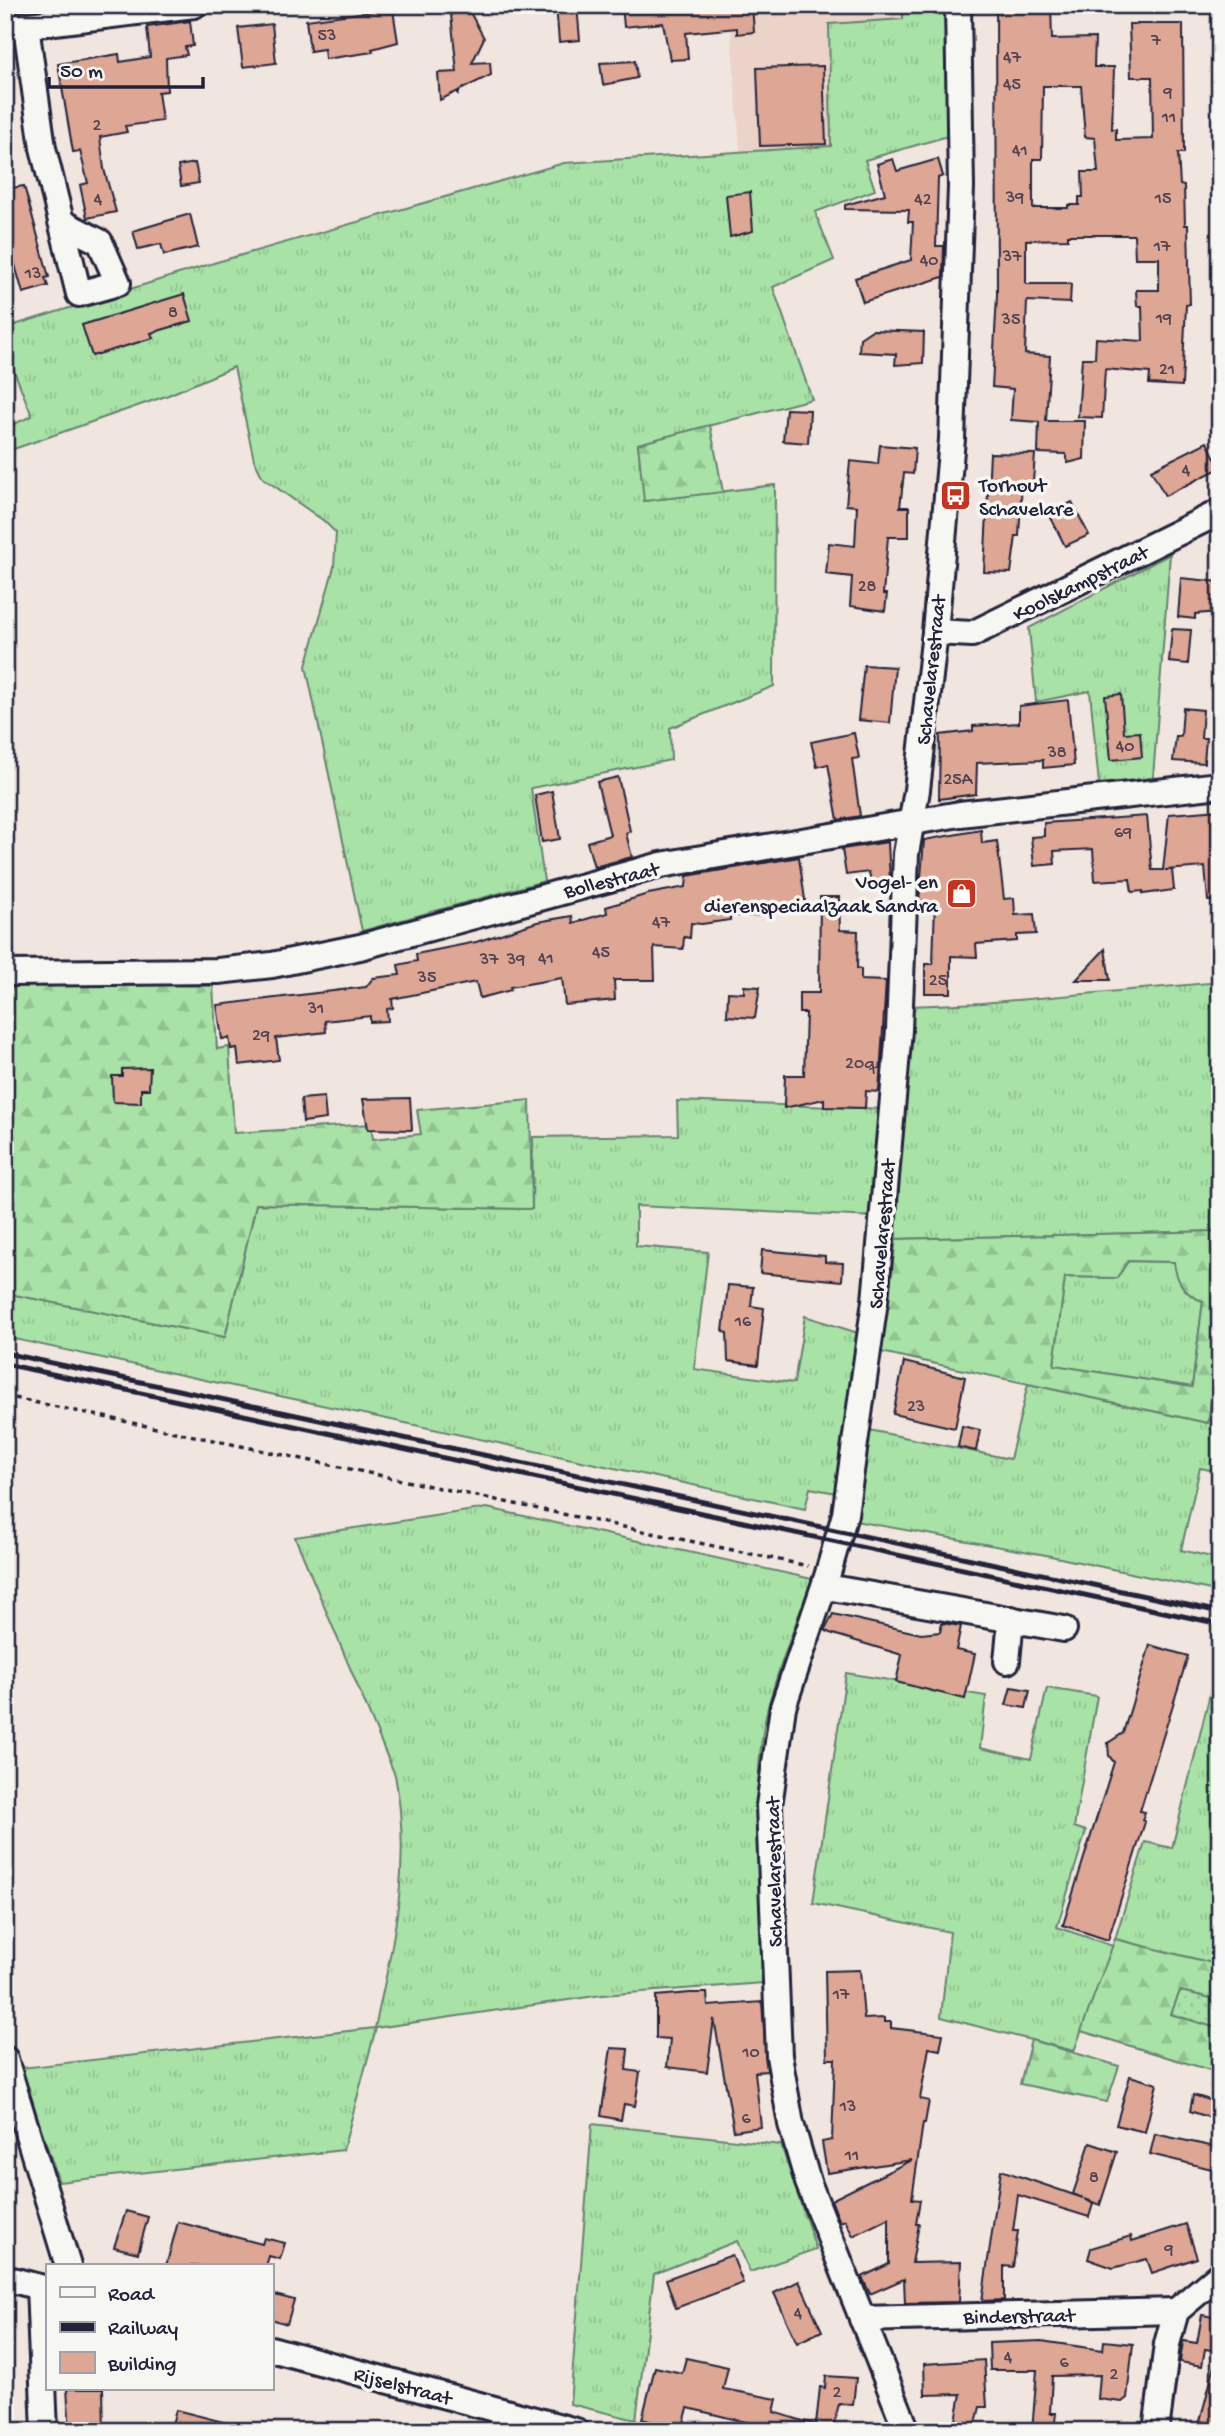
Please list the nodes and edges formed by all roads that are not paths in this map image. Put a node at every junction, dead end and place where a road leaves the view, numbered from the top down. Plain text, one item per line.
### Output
1 (194, 5) edge
2 (958, 5) edge
3 (16, 27) edge
4 (61, 222) dead end
5 (1220, 512) edge
6 (935, 632) junction
7 (1220, 785) edge
8 (911, 821) junction
9 (5, 972) edge
10 (826, 1580) junction
11 (1011, 1619) junction
12 (1064, 1629) dead end
13 (1007, 1661) dead end
14 (5, 2059) edge
15 (67, 2264) edge
16 (1220, 2274) edge
17 (5, 2278) edge
18 (43, 2288) edge
19 (1176, 2311) junction
20 (862, 2319) junction
21 (273, 2350) edge
22 (45, 2431) edge
23 (576, 2431) edge
24 (907, 2431) edge
25 (1156, 2431) edge

1 - 3 street
2 - 6 street, Schavelarestraat
3 - 4 street
5 - 6 street, Koolskampstraat
6 - 8 street, Schavelarestraat
7 - 8 street, Bollestraat
8 - 9 street, Bollestraat
8 - 10 street, Schavelarestraat
10 - 11 street
10 - 20 street, Schavelarestraat
11 - 12 street
11 - 13 street
14 - 15 street
16 - 19 street
17 - 18 street
18 - 22 street
19 - 20 street, Binderstraat
19 - 25 street
20 - 24 street, Schavelarestraat
21 - 23 street, Rijselstraat

